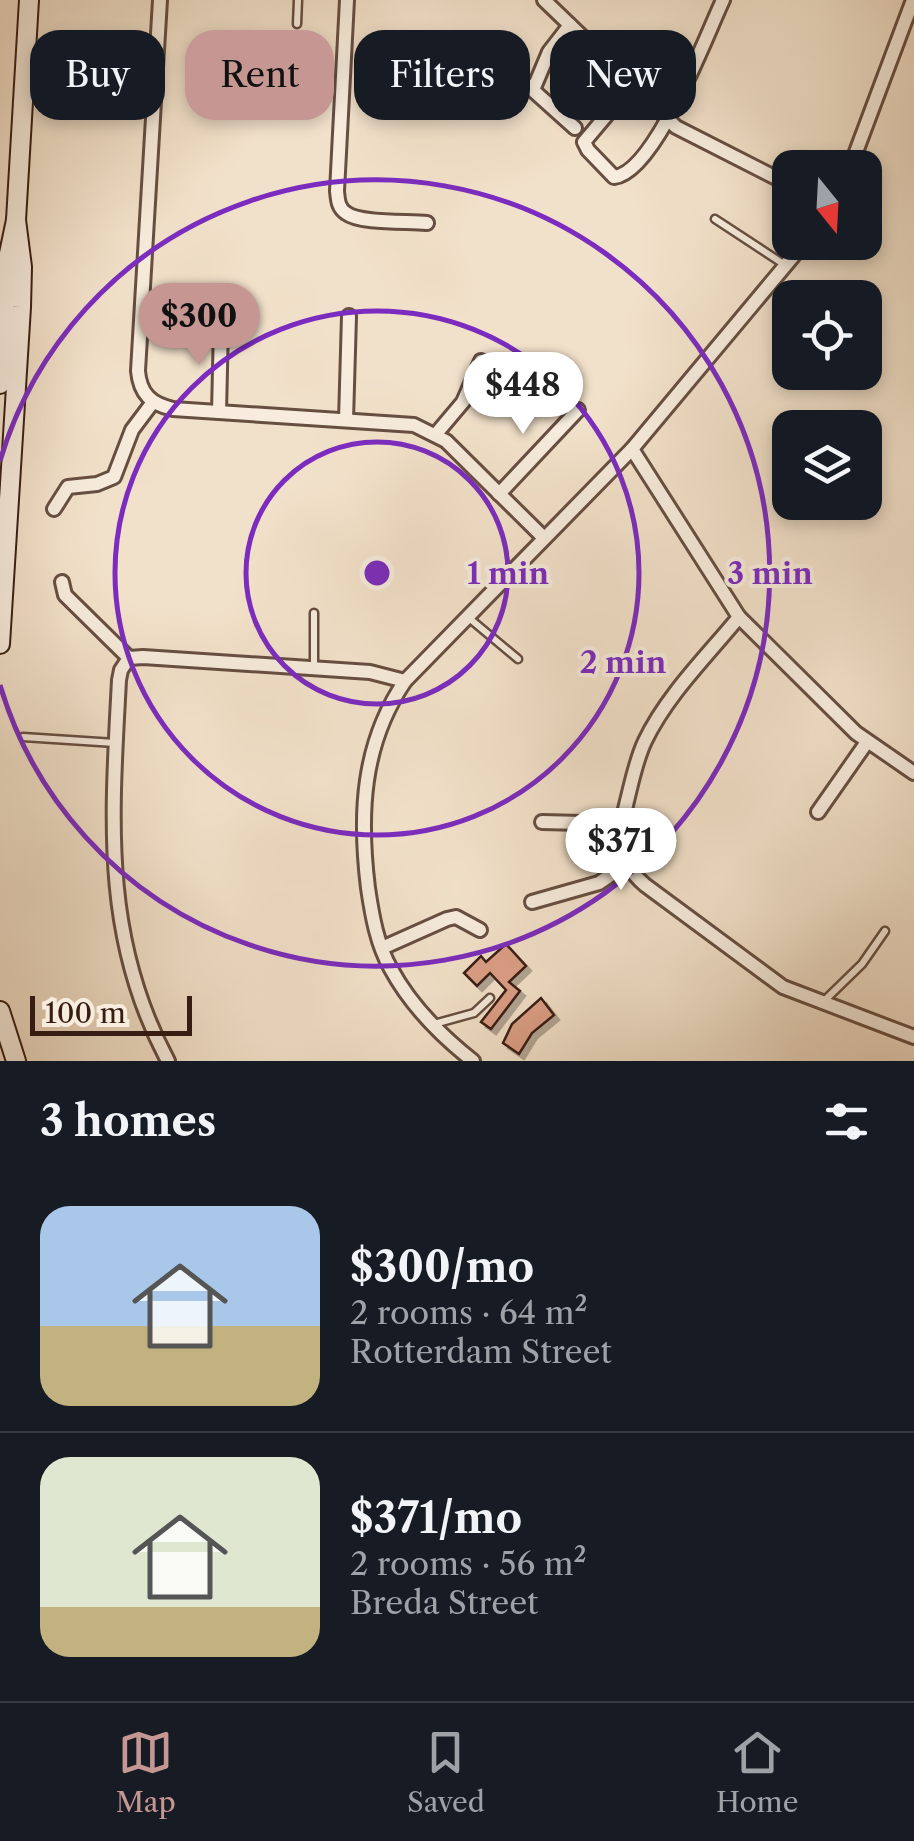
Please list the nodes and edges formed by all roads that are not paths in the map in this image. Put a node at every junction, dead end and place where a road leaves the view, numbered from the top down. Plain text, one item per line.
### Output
1 (30, 0) edge
2 (160, 0) edge
3 (298, 0) edge
4 (347, 0) edge
5 (544, 0) edge
6 (723, 0) edge
7 (913, 0) edge
8 (297, 24) dead end
9 (570, 25) junction
10 (575, 30) edge
11 (530, 87) edge
12 (533, 90) junction
13 (603, 120) edge
14 (670, 121) junction
15 (575, 128) dead end
16 (857, 150) edge
17 (772, 176) edge
18 (715, 219) dead end
19 (16, 220) junction
20 (427, 223) dead end
21 (790, 260) edge
22 (786, 265) junction
23 (349, 316) dead end
24 (222, 326) dead end
25 (481, 361) dead end
26 (0, 384) edge
27 (153, 402) junction
28 (578, 410) dead end
29 (219, 412) junction
30 (346, 420) junction
31 (436, 434) junction
32 (632, 449) junction
33 (499, 494) junction
34 (54, 508) dead end
35 (544, 538) junction
36 (62, 582) dead end
37 (314, 613) dead end
38 (467, 616) junction
39 (739, 617) junction
40 (0, 644) edge
41 (130, 658) junction
42 (518, 659) dead end
43 (314, 668) junction
44 (406, 680) junction
45 (23, 738) dead end
46 (867, 742) junction
47 (116, 743) junction
48 (914, 773) edge
49 (818, 812) dead end
50 (542, 822) dead end
51 (622, 824) junction
52 (626, 865) junction
53 (532, 902) dead end
54 (480, 930) dead end
55 (885, 931) dead end
56 (382, 948) junction
57 (490, 998) dead end
58 (822, 1003) junction
59 (0, 1011) edge
60 (432, 1024) junction
61 (914, 1037) edge
62 (16, 1061) edge
63 (168, 1061) edge
64 (473, 1061) edge

1 - 19 main road
2 - 27 street
3 - 8 lane
4 - 20 street
5 - 9 street
6 - 14 street
7 - 16 street
9 - 10 street
9 - 12 street
11 - 12 street
12 - 15 street
13 - 14 street
14 - 17 street
18 - 22 lane
19 - 26 main road
19 - 40 main road
21 - 22 street
22 - 32 street
23 - 30 street
24 - 29 street
25 - 31 street
27 - 29 street
27 - 34 street
28 - 33 street
29 - 30 street
30 - 31 street
31 - 33 street
32 - 35 street
32 - 39 street
33 - 35 street
35 - 38 street
36 - 41 street
37 - 43 lane
38 - 42 lane
38 - 44 street
39 - 46 street
39 - 51 street
41 - 43 street
41 - 47 street
43 - 44 street
44 - 56 street
45 - 47 lane
46 - 48 street
46 - 49 street
47 - 63 street
50 - 51 street
51 - 52 street
52 - 53 street
52 - 58 street
54 - 56 street
55 - 58 lane
56 - 60 street
57 - 60 lane
58 - 61 street
59 - 62 main road
60 - 64 street

